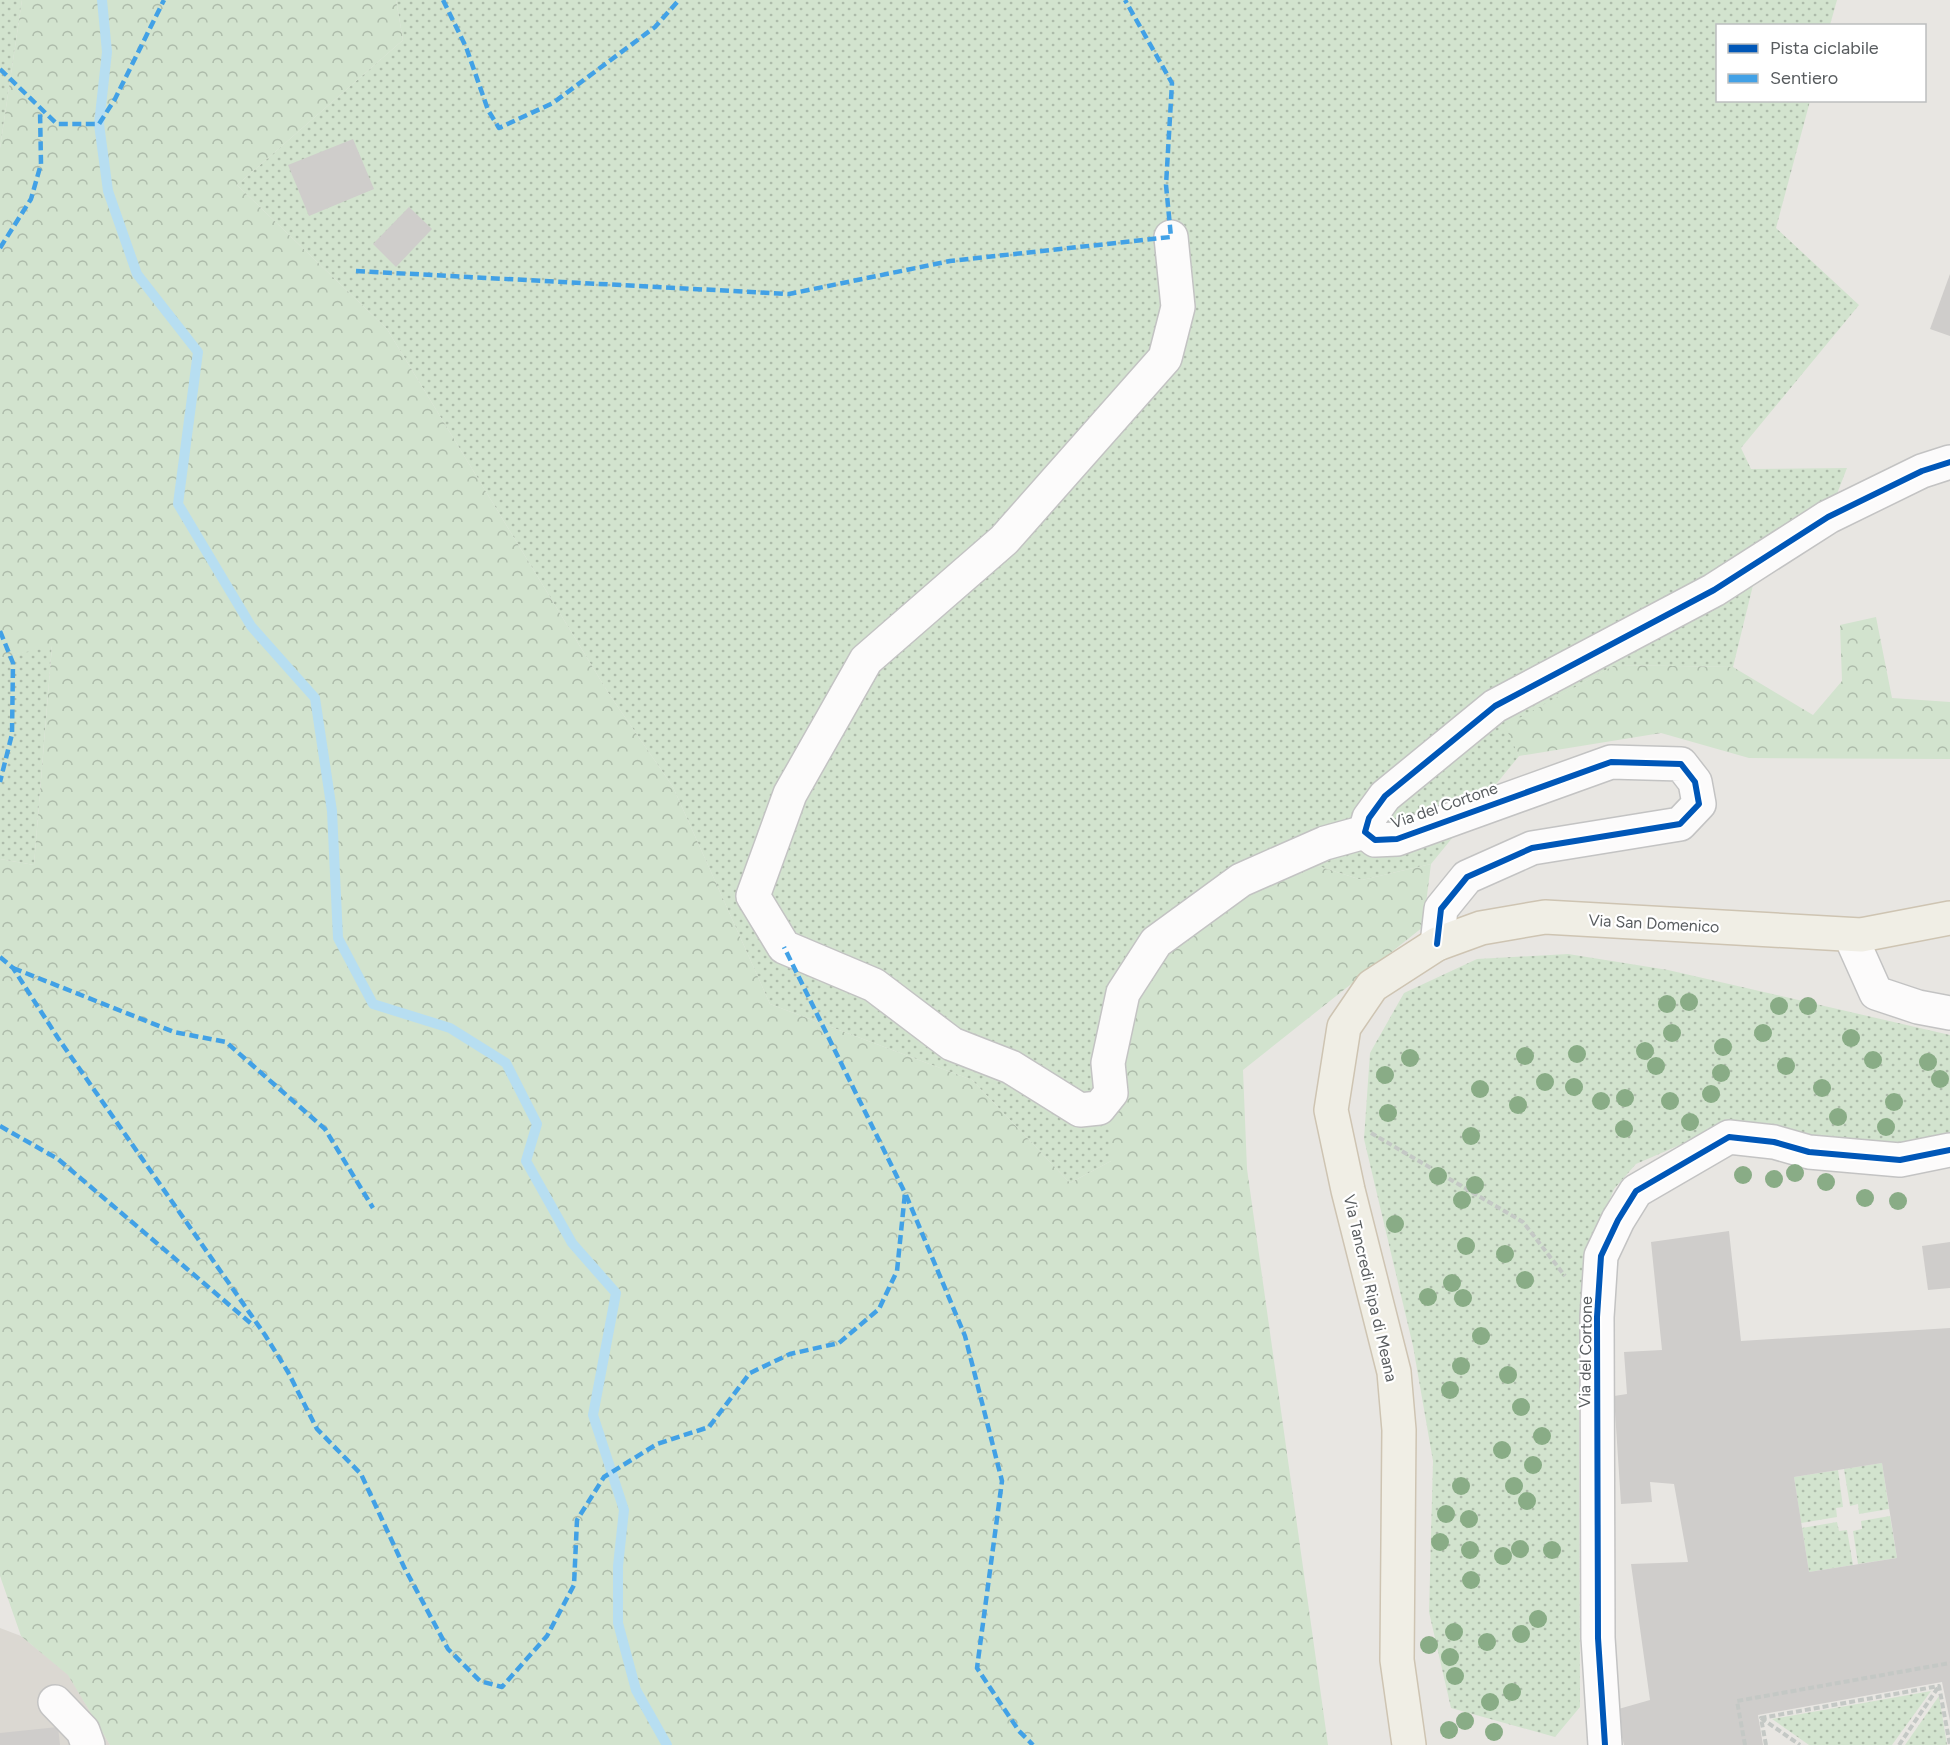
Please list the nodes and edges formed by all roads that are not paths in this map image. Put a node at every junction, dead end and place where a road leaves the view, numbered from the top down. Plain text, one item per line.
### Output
1 (1171, 237) dead end
2 (1950, 462) edge
3 (1365, 832) junction
4 (1950, 918) edge
5 (1850, 935) junction
6 (1437, 944) junction
7 (1372, 986) joint
8 (1950, 1013) edge
9 (1950, 1150) edge
10 (55, 1702) dead end
11 (88, 1745) edge
12 (1409, 1745) edge
13 (1605, 1745) edge

1 - 3 street
2 - 3 street, Via del Cortone
3 - 6 street, Via del Cortone
4 - 5 main road, Via San Domenico
5 - 6 main road, Via San Domenico
5 - 8 street
6 - 7 main road, Via San Domenico
7 - 12 main road, Via Tancredi Ripa di Meana
9 - 13 street, Via del Cortone
10 - 11 street

